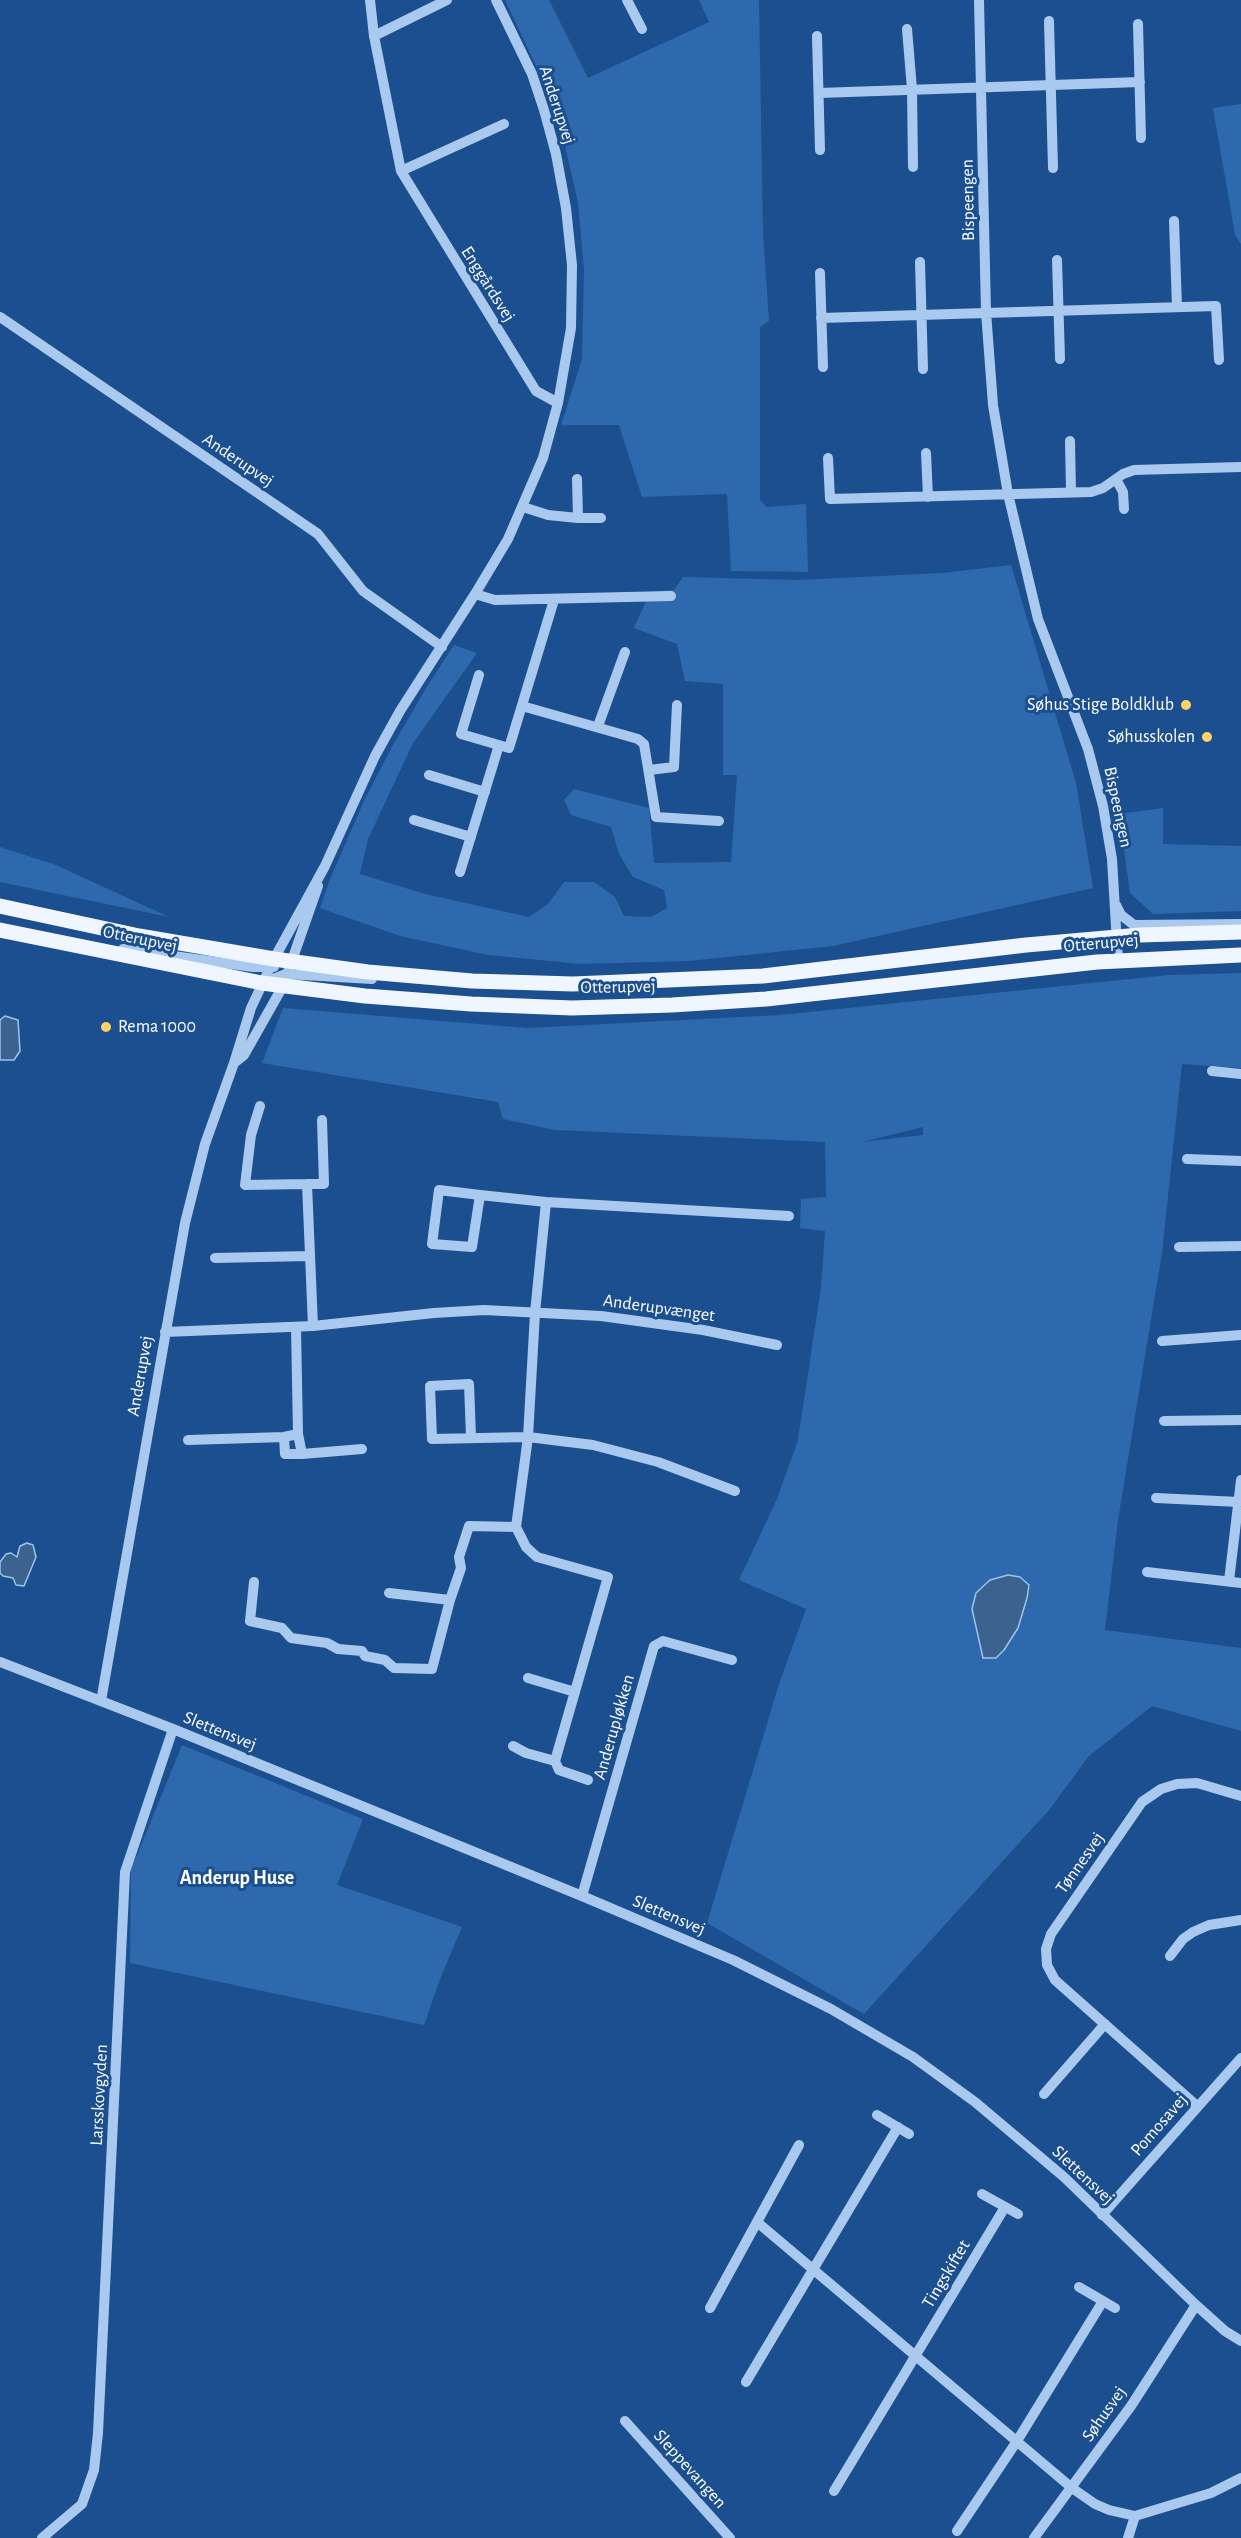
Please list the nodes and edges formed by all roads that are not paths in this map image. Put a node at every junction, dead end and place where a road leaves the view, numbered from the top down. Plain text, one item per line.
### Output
1 (370, 0) edge
2 (447, 0) edge
3 (496, 0) edge
4 (627, 0) edge
5 (979, 0) edge
6 (1049, 21) dead end
7 (1138, 24) dead end
8 (642, 29) dead end
9 (907, 29) dead end
10 (374, 36) junction
11 (818, 36) dead end
12 (1140, 82) junction
13 (1051, 85) junction
14 (983, 87) junction
15 (912, 90) junction
16 (819, 93) junction
17 (504, 123) dead end
18 (1141, 138) dead end
19 (820, 150) dead end
20 (913, 167) dead end
21 (1053, 168) dead end
22 (401, 171) junction
23 (1174, 220) dead end
24 (1057, 260) dead end
25 (920, 262) dead end
26 (820, 273) dead end
27 (1177, 307) junction
28 (1059, 310) junction
29 (986, 312) junction
30 (922, 314) junction
31 (0, 317) edge
32 (821, 318) junction
33 (1060, 359) dead end
34 (1219, 360) dead end
35 (823, 367) dead end
36 (923, 369) dead end
37 (558, 403) junction
38 (1070, 441) dead end
39 (926, 453) dead end
40 (828, 458) dead end
41 (1241, 467) edge
42 (1116, 478) junction
43 (577, 479) dead end
44 (1071, 492) junction
45 (1008, 494) junction
46 (928, 497) junction
47 (524, 507) junction
48 (1124, 509) dead end
49 (578, 518) junction
50 (601, 518) dead end
51 (475, 594) junction
52 (671, 596) dead end
53 (554, 600) junction
54 (442, 647) junction
55 (625, 652) dead end
56 (479, 675) dead end
57 (677, 705) dead end
58 (522, 706) junction
59 (598, 726) junction
60 (499, 745) junction
61 (649, 770) junction
62 (429, 775) dead end
63 (484, 792) junction
64 (414, 820) dead end
65 (719, 821) dead end
66 (471, 837) junction
67 (325, 866) junction
68 (460, 872) dead end
69 (1114, 894) junction
70 (0, 906) edge
71 (1241, 924) edge
72 (0, 930) edge
73 (1241, 932) edge
74 (1117, 937) junction
75 (79, 946) junction
76 (1241, 955) edge
77 (1118, 961) junction
78 (271, 964) junction
79 (287, 974) junction
80 (262, 983) junction
81 (234, 1063) junction
82 (1212, 1071) dead end
83 (1241, 1074) edge
84 (260, 1106) dead end
85 (322, 1120) dead end
86 (1188, 1159) dead end
87 (1241, 1161) edge
88 (307, 1185) junction
89 (480, 1195) junction
90 (546, 1202) junction
91 (789, 1216) dead end
92 (1241, 1246) edge
93 (1179, 1247) dead end
94 (309, 1256) junction
95 (215, 1258) dead end
96 (535, 1313) junction
97 (313, 1326) junction
98 (296, 1327) junction
99 (165, 1332) junction
100 (1241, 1335) edge
101 (1162, 1341) dead end
102 (777, 1345) dead end
103 (1241, 1420) edge
104 (1164, 1421) dead end
105 (298, 1434) junction
106 (284, 1437) junction
107 (471, 1437) junction
108 (528, 1437) junction
109 (188, 1440) dead end
110 (362, 1449) dead end
111 (302, 1454) junction
112 (1241, 1480) edge
113 (735, 1491) dead end
114 (1156, 1498) dead end
115 (1239, 1502) junction
116 (516, 1527) junction
117 (1147, 1572) dead end
118 (1229, 1581) junction
119 (254, 1582) dead end
120 (1241, 1583) edge
121 (389, 1593) dead end
122 (450, 1600) junction
123 (732, 1660) dead end
124 (0, 1662) edge
125 (528, 1678) dead end
126 (575, 1692) junction
127 (101, 1701) junction
128 (172, 1729) junction
129 (513, 1746) dead end
130 (555, 1761) junction
131 (588, 1779) dead end
132 (1241, 1796) edge
133 (582, 1896) junction
134 (1241, 1920) edge
135 (1170, 1956) dead end
136 (1105, 2024) junction
137 (1241, 2058) edge
138 (1044, 2094) dead end
139 (1197, 2106) junction
140 (877, 2115) dead end
141 (898, 2127) junction
142 (909, 2134) dead end
143 (799, 2145) dead end
144 (982, 2194) dead end
145 (1005, 2207) junction
146 (1018, 2214) dead end
147 (1102, 2215) junction
148 (757, 2222) junction
149 (813, 2269) junction
150 (1079, 2287) dead end
151 (1103, 2301) junction
152 (1196, 2305) junction
153 (710, 2308) dead end
154 (1115, 2308) dead end
155 (1241, 2341) edge
156 (916, 2357) junction
157 (746, 2382) dead end
158 (625, 2421) dead end
159 (1017, 2441) junction
160 (1241, 2478) edge
161 (1072, 2488) junction
162 (834, 2491) dead end
163 (1135, 2516) junction
164 (957, 2531) dead end
165 (42, 2538) edge
166 (730, 2538) edge
167 (1034, 2538) edge
168 (1128, 2538) edge

1 - 10 street, Enggårdsvej
2 - 10 street
3 - 37 street, Anderupvej
4 - 8 street
5 - 14 street, Bispeengen
6 - 13 street
7 - 12 street
9 - 15 street
10 - 22 street, Enggårdsvej
11 - 16 street
12 - 13 street
12 - 18 street
13 - 14 street
13 - 21 street
14 - 15 street
14 - 29 street, Bispeengen
15 - 16 street
15 - 20 street
16 - 19 street
17 - 22 street
22 - 37 street, Enggårdsvej
23 - 27 street
24 - 28 street
25 - 30 street
26 - 32 street
27 - 28 street
27 - 34 street
28 - 29 street
28 - 33 street
29 - 30 street
29 - 45 street, Bispeengen
30 - 32 street
30 - 36 street
31 - 54 street, Anderupvej
32 - 35 street
37 - 47 street, Anderupvej
38 - 44 street
39 - 46 street
40 - 46 street
41 - 42 street
42 - 44 street
42 - 48 street
43 - 49 street
44 - 45 street
45 - 46 street
45 - 69 street, Bispeengen
47 - 49 street
47 - 51 street, Anderupvej
49 - 50 street
51 - 53 street
51 - 54 street, Anderupvej
52 - 53 street
53 - 58 street
54 - 67 street, Anderupvej
55 - 59 street
56 - 60 street
57 - 61 street
58 - 59 street
58 - 60 street
59 - 61 street
60 - 63 street
61 - 65 street
62 - 63 street
63 - 66 street
64 - 66 street
66 - 68 street
67 - 78 street, Anderupvej
67 - 79 street, Anderupvej
69 - 71 street
69 - 74 street, Bispeengen
70 - 78 main road, Otterupvej
72 - 75 main road, Otterupvej
73 - 74 main road, Otterupvej
74 - 77 street, Bispeengen
74 - 79 main road, Otterupvej
75 - 78 street
75 - 80 main road, Otterupvej
76 - 77 main road, Otterupvej
77 - 79 main road, Otterupvej
78 - 79 main road, Otterupvej
78 - 80 street, Anderupvej
79 - 80 main road, Otterupvej
79 - 81 street, Anderupvej
80 - 81 street, Anderupvej
81 - 99 street, Anderupvej
82 - 83 street
84 - 88 street
85 - 88 street
86 - 87 street
88 - 94 street
89 - 89 street
89 - 90 street
90 - 91 street
90 - 96 street
92 - 93 street
94 - 95 street
94 - 97 street
96 - 97 street, Anderupvænget
96 - 102 street, Anderupvænget
96 - 108 street
97 - 98 street, Anderupvænget
98 - 99 street, Anderupvænget
98 - 105 street
99 - 127 street, Anderupvej
100 - 101 street
103 - 104 street
105 - 106 street
105 - 111 street
106 - 109 street
106 - 111 street
107 - 107 street
107 - 108 street
108 - 113 street
108 - 116 street
110 - 111 street
112 - 115 street
114 - 115 street
115 - 118 street
116 - 122 street
116 - 126 street
117 - 118 street
118 - 120 street
119 - 122 street
121 - 122 street
123 - 133 street, Anderupløkken
124 - 127 street, Slettensvej
125 - 126 street
126 - 130 street
127 - 128 street, Slettensvej
128 - 133 street, Slettensvej
128 - 165 street, Larsskovgyden
129 - 130 street
130 - 131 street
132 - 136 street, Tønnesvej
133 - 147 street, Slettensvej
134 - 135 street
136 - 138 street
136 - 139 street, Tønnesvej
137 - 139 street, Pomosavej
139 - 147 street, Pomosavej
140 - 141 street
141 - 142 street
141 - 149 street
143 - 148 street
144 - 145 street
145 - 146 street
145 - 156 street, Tingskiftet
147 - 152 street, Slettensvej
148 - 149 street
148 - 153 street
149 - 156 street
149 - 157 street
150 - 151 street
151 - 154 street
151 - 159 street
152 - 155 street, Slettensvej
152 - 161 street, Søhusvej
156 - 159 street
156 - 162 street, Tingskiftet
158 - 166 street, Sleppevangen
159 - 161 street
159 - 164 street
160 - 163 street
161 - 163 street
161 - 167 street, Søhusvej
163 - 168 street

